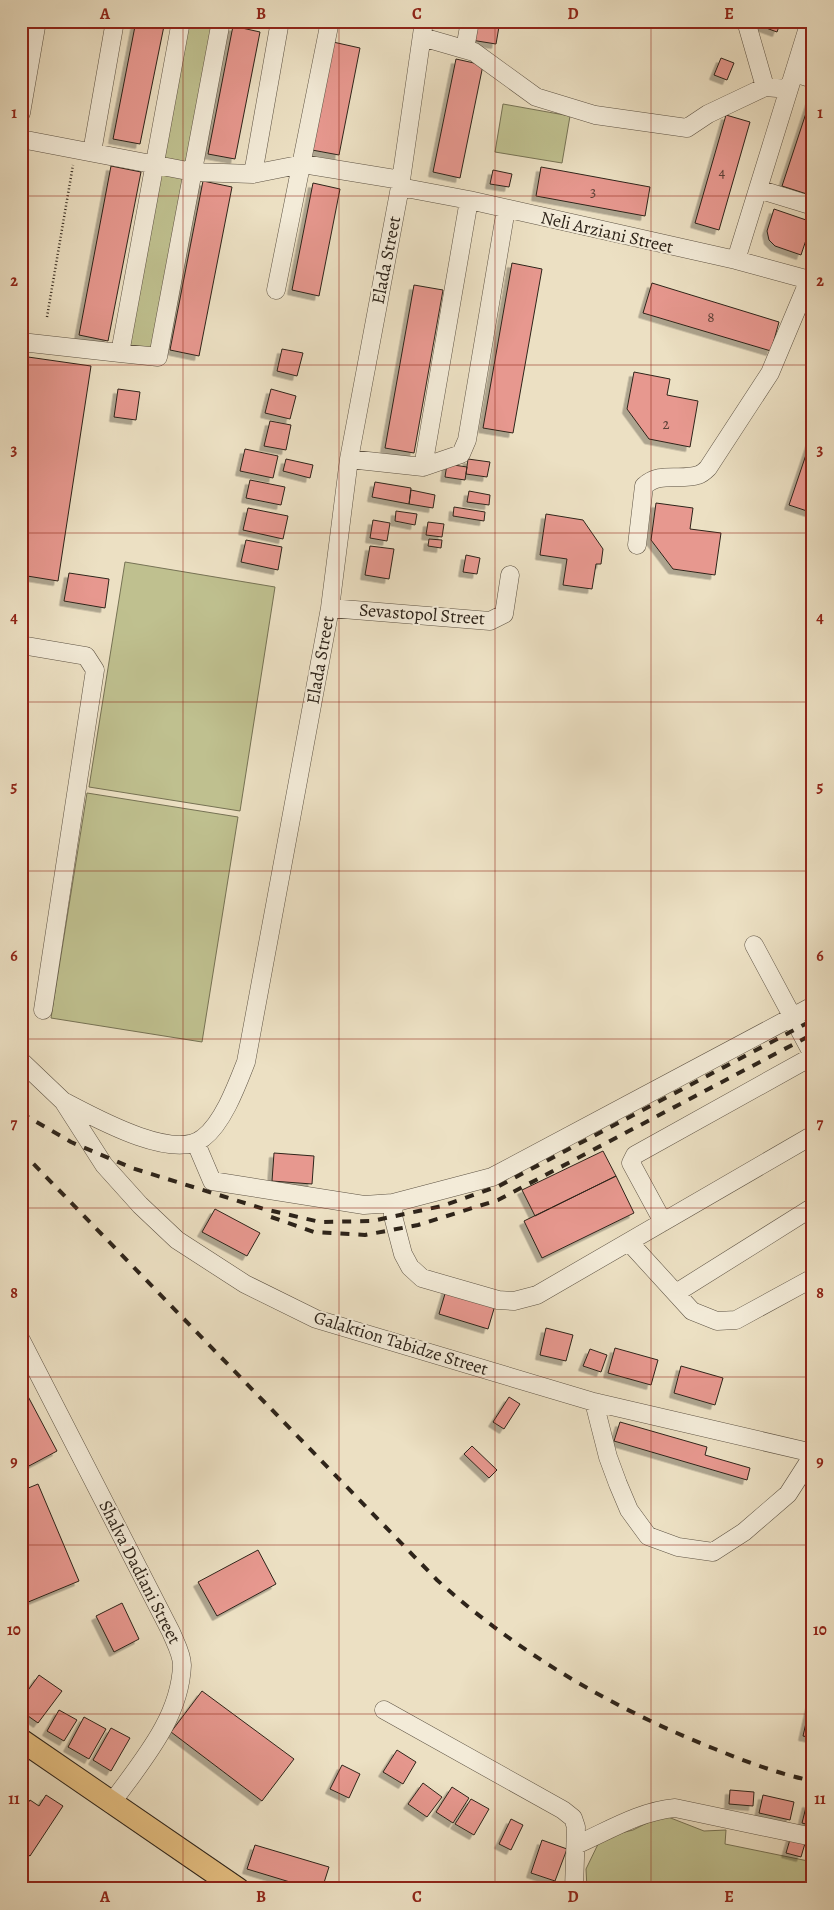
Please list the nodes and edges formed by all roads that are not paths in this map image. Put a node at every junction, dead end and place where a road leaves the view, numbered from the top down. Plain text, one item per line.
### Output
1 (37, 21) edge
2 (115, 21) edge
3 (181, 21) edge
4 (221, 21) edge
5 (280, 21) edge
6 (330, 21) edge
7 (470, 21) edge
8 (746, 21) edge
9 (810, 21) edge
10 (423, 29) edge
11 (465, 49) junction
12 (813, 79) edge
13 (792, 81) junction
14 (765, 87) junction
15 (21, 113) edge
16 (21, 139) edge
17 (84, 150) junction
18 (154, 164) junction
19 (302, 164) junction
20 (193, 172) junction
21 (254, 174) junction
22 (401, 184) junction
23 (758, 189) junction
24 (469, 200) junction
25 (813, 206) edge
26 (506, 210) junction
27 (736, 260) junction
28 (811, 281) edge
29 (276, 290) dead end
30 (21, 342) edge
31 (120, 353) junction
32 (349, 458) junction
33 (424, 467) junction
34 (637, 545) dead end
35 (510, 575) dead end
36 (330, 608) junction
37 (21, 645) edge
38 (754, 945) dead end
39 (813, 1006) edge
40 (43, 1010) dead end
41 (793, 1017) junction
42 (813, 1055) edge
43 (21, 1061) edge
44 (63, 1101) junction
45 (813, 1135) edge
46 (193, 1143) junction
47 (394, 1203) junction
48 (813, 1207) edge
49 (663, 1222) junction
50 (629, 1242) junction
51 (813, 1278) edge
52 (676, 1294) junction
53 (21, 1340) edge
54 (594, 1402) junction
55 (813, 1454) edge
56 (384, 1710) dead end
57 (21, 1740) edge
58 (111, 1804) junction
59 (813, 1837) edge
60 (576, 1844) junction
61 (238, 1889) edge
62 (574, 1889) edge

1 - 15 street
2 - 17 street
3 - 18 street
4 - 20 street
5 - 21 street
6 - 19 street
7 - 11 street
8 - 14 street
9 - 13 street
10 - 11 street
10 - 22 street, Elada Street
11 - 14 street
12 - 13 street
13 - 14 street
13 - 23 street
16 - 17 street
17 - 18 street
18 - 20 street
18 - 31 street
19 - 21 street
19 - 22 street, Neli Arziani Street
19 - 29 street
20 - 21 street
20 - 31 street
22 - 24 street, Neli Arziani Street
22 - 32 street, Elada Street
23 - 25 street
23 - 27 street
24 - 26 street, Neli Arziani Street
24 - 33 street
26 - 27 street, Neli Arziani Street
26 - 33 street
27 - 28 street, Neli Arziani Street
28 - 34 street
30 - 31 street
32 - 33 street
32 - 36 street, Elada Street
35 - 36 street, Sevastopol Street
36 - 46 street, Elada Street
37 - 40 street
38 - 41 street
39 - 41 street
41 - 42 street
41 - 47 street
42 - 49 street
43 - 44 street, Galaktion Tabidze Street
44 - 46 street
44 - 54 street, Galaktion Tabidze Street
45 - 49 street
46 - 47 street
47 - 50 street
48 - 52 street
49 - 50 street
50 - 52 street
51 - 52 street
53 - 58 street, Shalva Dadiani Street
54 - 55 street, Galaktion Tabidze Street
54 - 55 street
56 - 60 street
57 - 58 main road
58 - 61 main road
59 - 60 street
60 - 62 street

